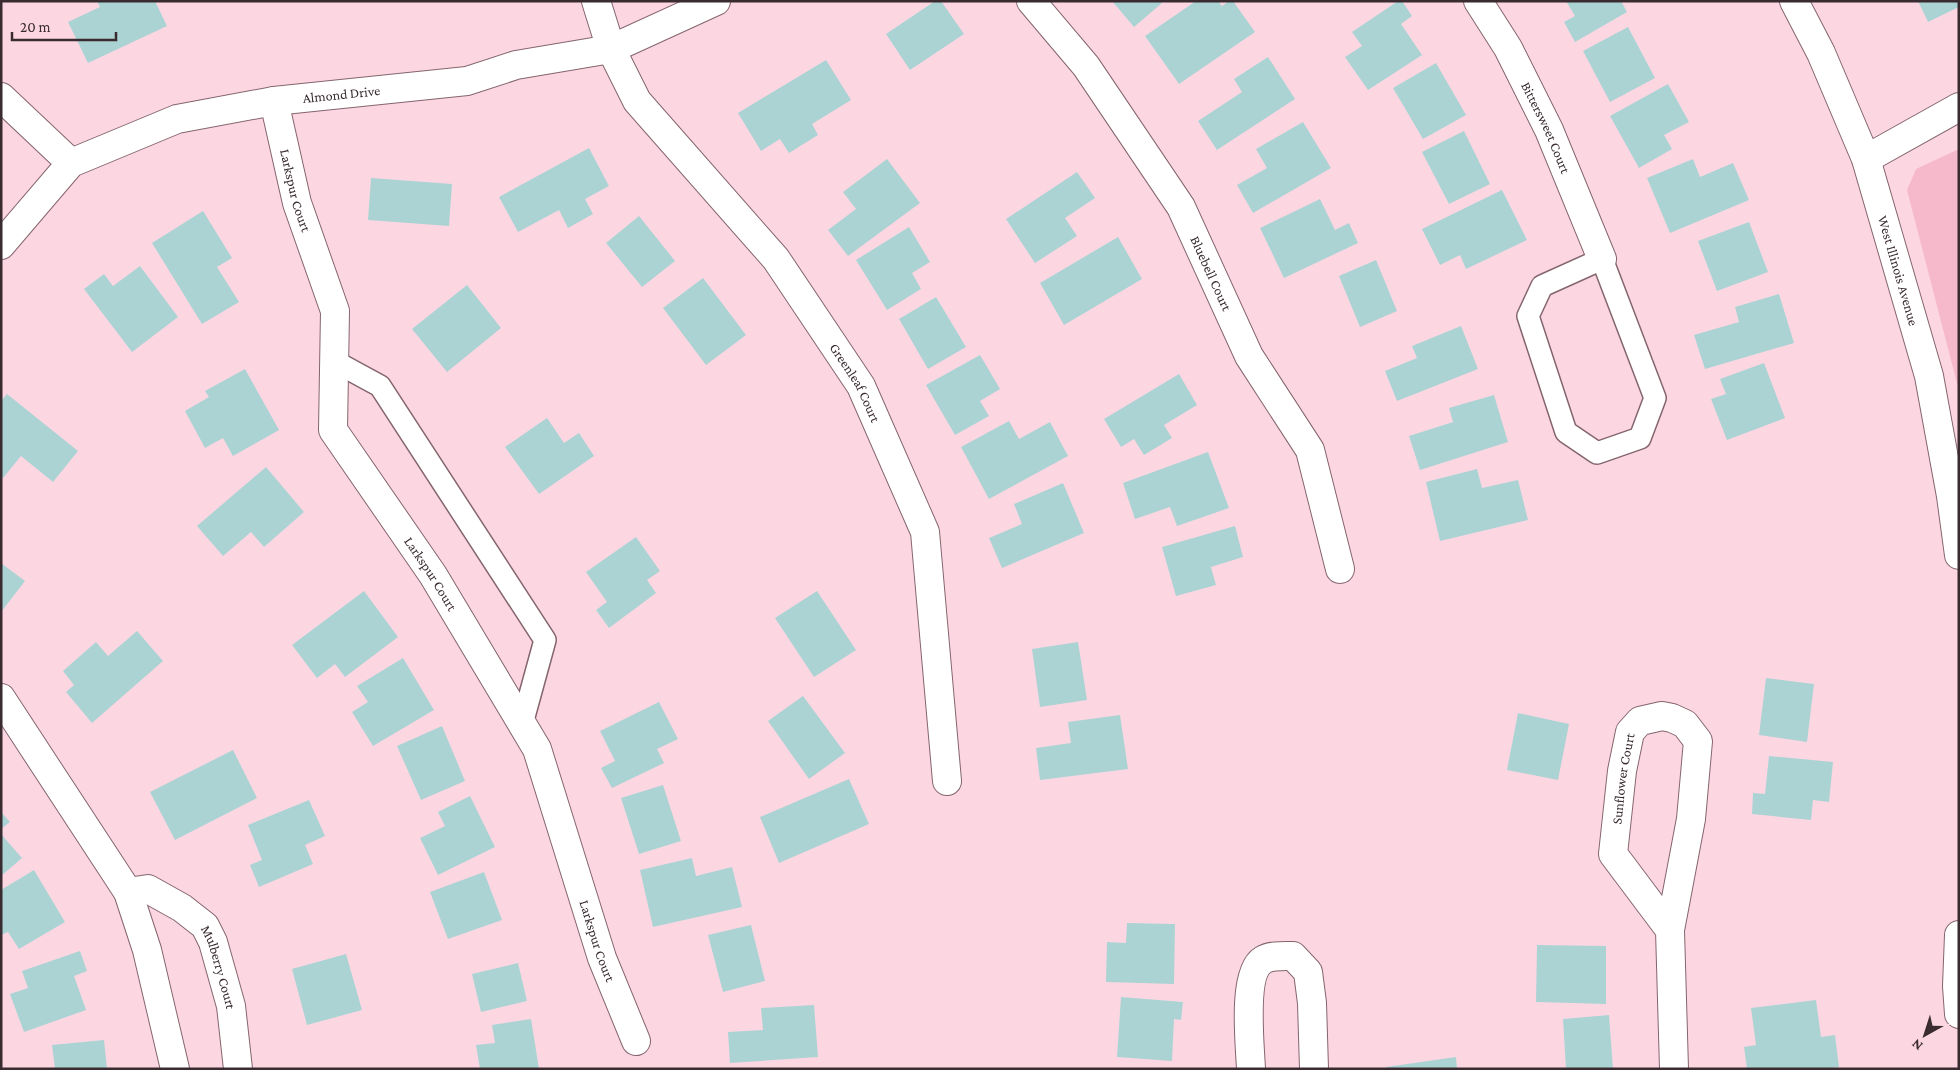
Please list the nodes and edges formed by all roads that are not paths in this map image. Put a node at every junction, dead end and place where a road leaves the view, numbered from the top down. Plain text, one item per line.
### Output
1 (596, 1) edge
2 (716, 1) edge
3 (1031, 1) edge
4 (1478, 1) edge
5 (1794, 1) edge
6 (611, 49) junction
7 (1, 97) edge
8 (274, 101) junction
9 (1959, 107) edge
10 (1866, 159) junction
11 (71, 163) junction
12 (1, 246) edge
13 (1602, 260) junction
14 (334, 361) junction
15 (1959, 554) edge
16 (1340, 569) dead end
17 (1, 698) edge
18 (522, 724) junction
19 (947, 781) dead end
20 (128, 892) junction
21 (1670, 930) junction
22 (1959, 935) edge
23 (1959, 1014) edge
24 (636, 1041) dead end
25 (175, 1069) edge
26 (238, 1069) edge
27 (1251, 1069) edge
28 (1314, 1069) edge
29 (1674, 1069) edge

1 - 6 street, Greenleaf Court
2 - 6 street, Almond Drive
3 - 16 street, Bluebell Court
4 - 13 street, Bittersweet Court
5 - 10 street, West Illinois Avenue
6 - 8 street, Almond Drive
6 - 19 street, Greenleaf Court
7 - 11 street
8 - 11 street, Almond Drive
8 - 14 street, Larkspur Court
9 - 10 street
10 - 15 street, West Illinois Avenue
11 - 12 street, Almond Drive
13 - 13 lane
14 - 18 street, Larkspur Court
14 - 18 lane
17 - 20 street
18 - 24 street, Larkspur Court
20 - 25 street
20 - 26 street, Mulberry Court
21 - 21 street, Sunflower Court
21 - 29 street, Sunflower Court
22 - 23 street
27 - 28 street

